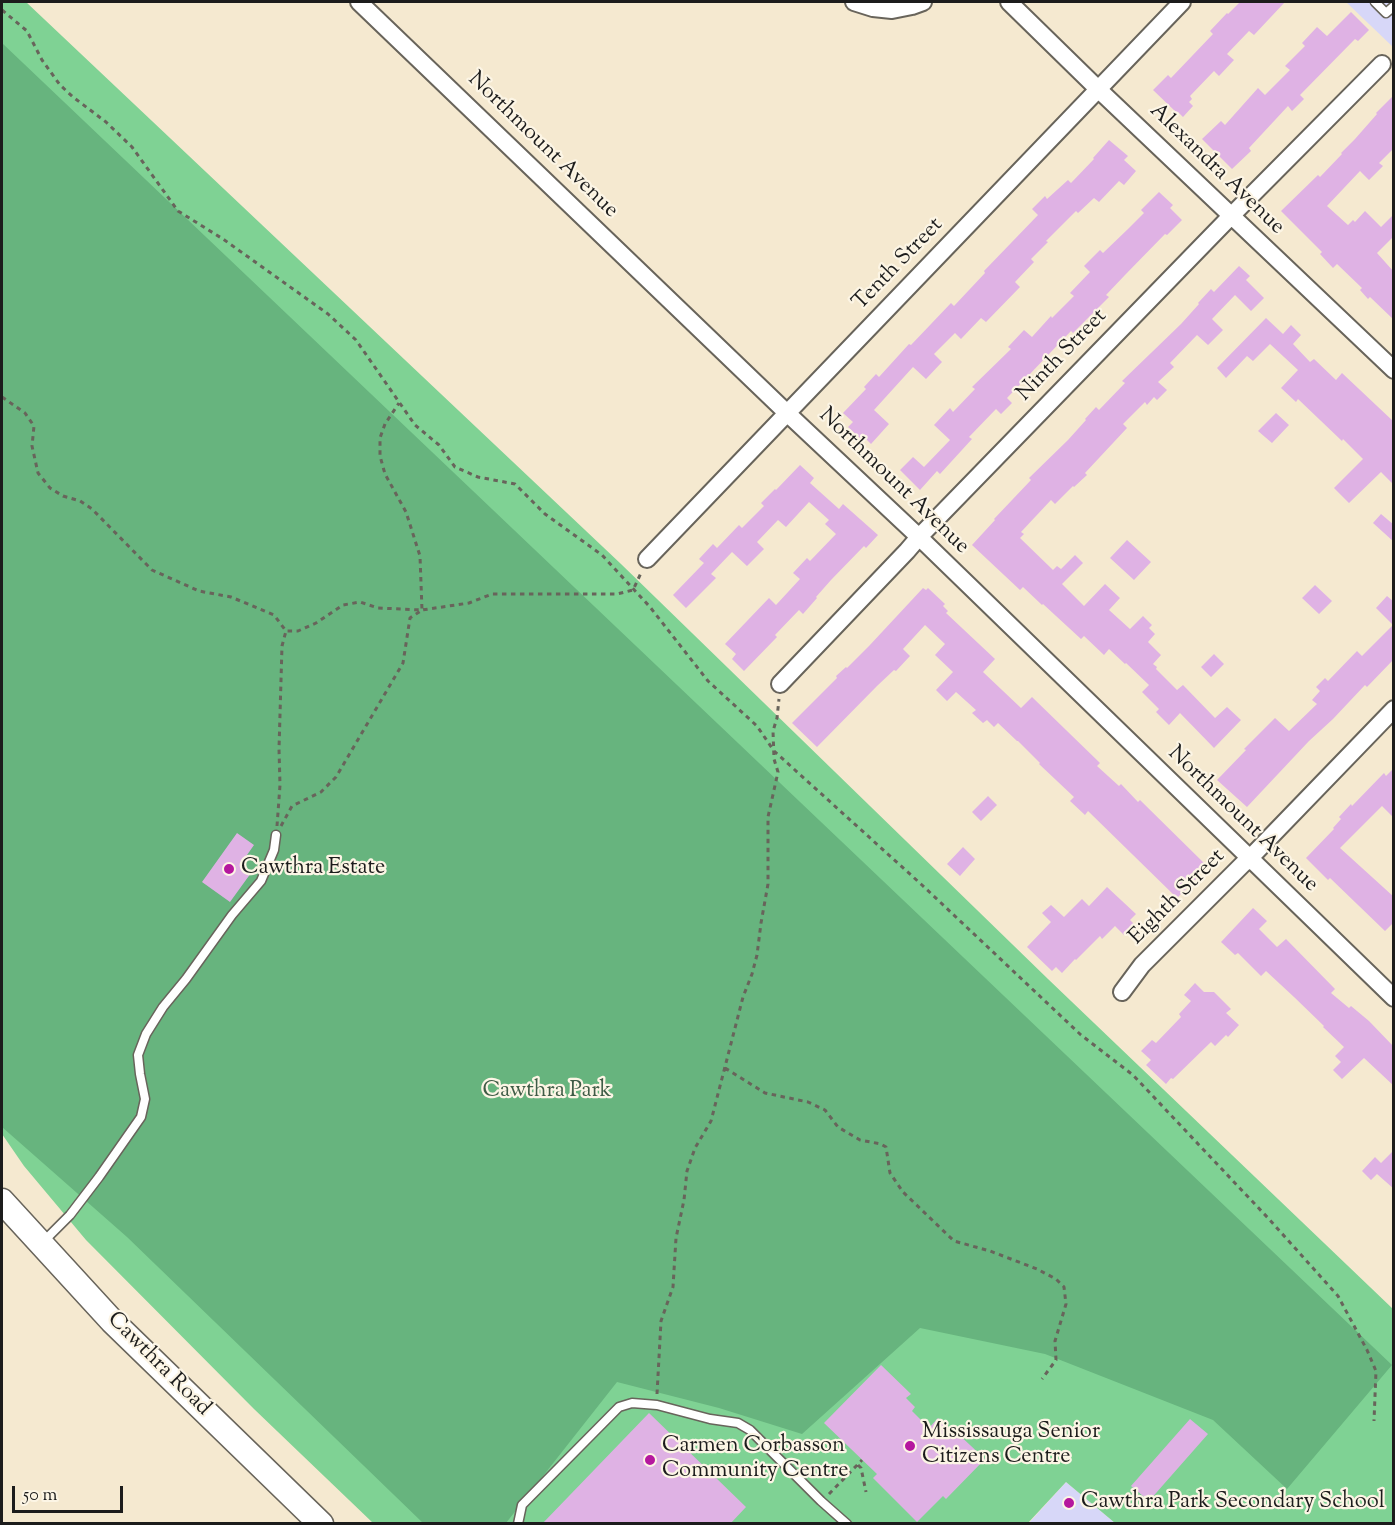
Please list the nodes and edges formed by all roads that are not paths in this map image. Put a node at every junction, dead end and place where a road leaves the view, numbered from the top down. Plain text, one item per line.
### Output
1 (359, 2) edge
2 (855, 2) edge
3 (923, 2) edge
4 (1009, 2) edge
5 (1182, 2) edge
6 (1375, 2) edge
7 (1394, 6) edge
8 (1382, 64) dead end
9 (1099, 90) junction
10 (1231, 216) junction
11 (1394, 370) edge
12 (788, 413) junction
13 (919, 537) junction
14 (647, 559) road end
15 (780, 684) road end
16 (1394, 709) edge
17 (276, 835) road end
18 (1249, 859) junction
19 (1122, 992) dead end
20 (1394, 998) edge
21 (2, 1201) edge
22 (40, 1244) junction
23 (321, 1524) edge
24 (518, 1524) edge
25 (847, 1524) edge

1 - 12 street, Northmount Avenue
2 - 3 street
4 - 9 street, Alexandra Avenue
5 - 9 street, Tenth Street
6 - 7 lane
8 - 10 street, Ninth Street
9 - 10 street, Alexandra Avenue
9 - 12 street, Tenth Street
10 - 11 street, Alexandra Avenue
10 - 13 street, Ninth Street
12 - 13 street, Northmount Avenue
12 - 14 street, Tenth Street
13 - 15 street, Ninth Street
13 - 18 street, Northmount Avenue
16 - 18 street, Eighth Street
17 - 22 lane
18 - 19 street, Eighth Street
18 - 20 street, Northmount Avenue
21 - 22 main road, Cawthra Road
22 - 23 main road, Cawthra Road
24 - 25 lane

